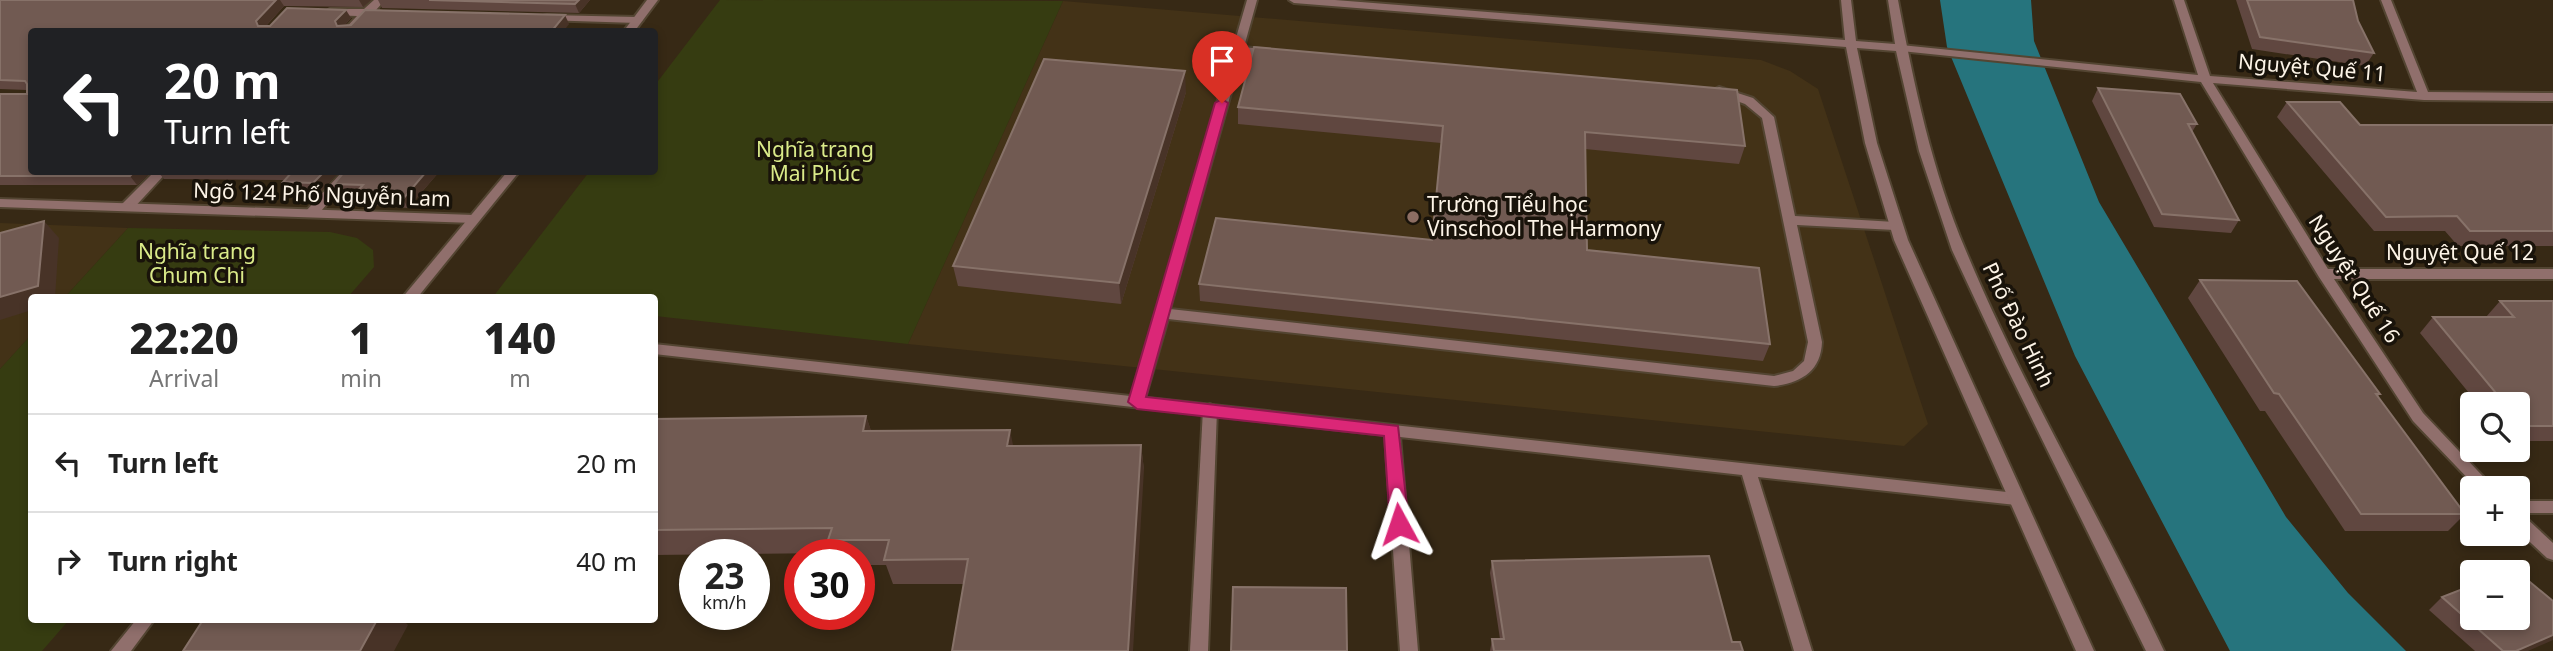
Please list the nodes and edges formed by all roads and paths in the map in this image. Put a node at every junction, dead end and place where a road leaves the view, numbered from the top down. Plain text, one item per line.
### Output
1 (380, 0) edge
2 (653, 0) edge
3 (1252, 0) edge
4 (1294, 0) edge
5 (1452, 0) edge
6 (1846, 0) edge
7 (1893, 0) edge
8 (2179, 0) edge
9 (2386, 0) edge
10 (314, 12) edge
11 (366, 13) junction
12 (1451, 13) junction
13 (394, 14) edge
14 (534, 17) edge
15 (637, 20) junction
16 (351, 28) edge
17 (631, 28) edge
18 (1852, 45) junction
19 (1900, 48) junction
20 (1237, 50) junction
21 (1278, 54) edge
22 (2205, 79) junction
23 (1712, 90) edge
24 (2424, 96) junction
25 (2553, 97) edge
26 (158, 175) edge
27 (345, 175) edge
28 (511, 175) edge
29 (0, 204) edge
30 (126, 208) junction
31 (311, 214) junction
32 (474, 219) junction
33 (1791, 220) junction
34 (1895, 226) junction
35 (2325, 274) junction
36 (2553, 274) edge
37 (412, 294) edge
38 (1161, 313) junction
39 (658, 349) edge
40 (1137, 402) junction
41 (1210, 411) junction
42 (1392, 430) junction
43 (1748, 470) junction
44 (2475, 476) edge
45 (2016, 499) junction
46 (2530, 507) edge
47 (2553, 507) edge
48 (2530, 532) edge
49 (2553, 553) edge
50 (143, 623) edge
51 (120, 651) edge
52 (1199, 651) edge
53 (1409, 651) edge
54 (1803, 651) edge
55 (2085, 651) edge
56 (2155, 651) edge

1 - 11 street
2 - 15 street
3 - 20 street
4 - 12 street, Nguyệt Quế 11
5 - 12 street
6 - 18 street
7 - 19 street, Phố Đào Hinh
8 - 22 street, Nguyệt Quế 16
9 - 24 street
10 - 11 street
11 - 13 street
11 - 16 street
12 - 18 street, Nguyệt Quế 11
14 - 15 street
15 - 17 street
18 - 19 street, Nguyệt Quế 11
18 - 34 street
19 - 22 street, Nguyệt Quế 11
19 - 56 street, Phố Đào Hinh
20 - 21 street
20 - 38 street
22 - 24 street, Nguyệt Quế 11
22 - 35 street, Nguyệt Quế 16
23 - 33 street
24 - 25 street, Nguyệt Quế 11
26 - 30 street
27 - 31 street
28 - 32 street
29 - 30 street, Ngõ 124 Phố Nguyễn Lam
30 - 31 street, Ngõ 124 Phố Nguyễn Lam
31 - 32 street, Ngõ 124 Phố Nguyễn Lam
32 - 37 street
33 - 34 street
33 - 38 street
34 - 45 street
35 - 36 street, Nguyệt Quế 12
35 - 44 street, Nguyệt Quế 16
38 - 40 street
39 - 40 street
40 - 41 street
41 - 42 street
41 - 52 street
42 - 43 street
42 - 53 street
43 - 45 street
43 - 54 street
45 - 55 street
46 - 47 street
48 - 49 street
50 - 51 street

